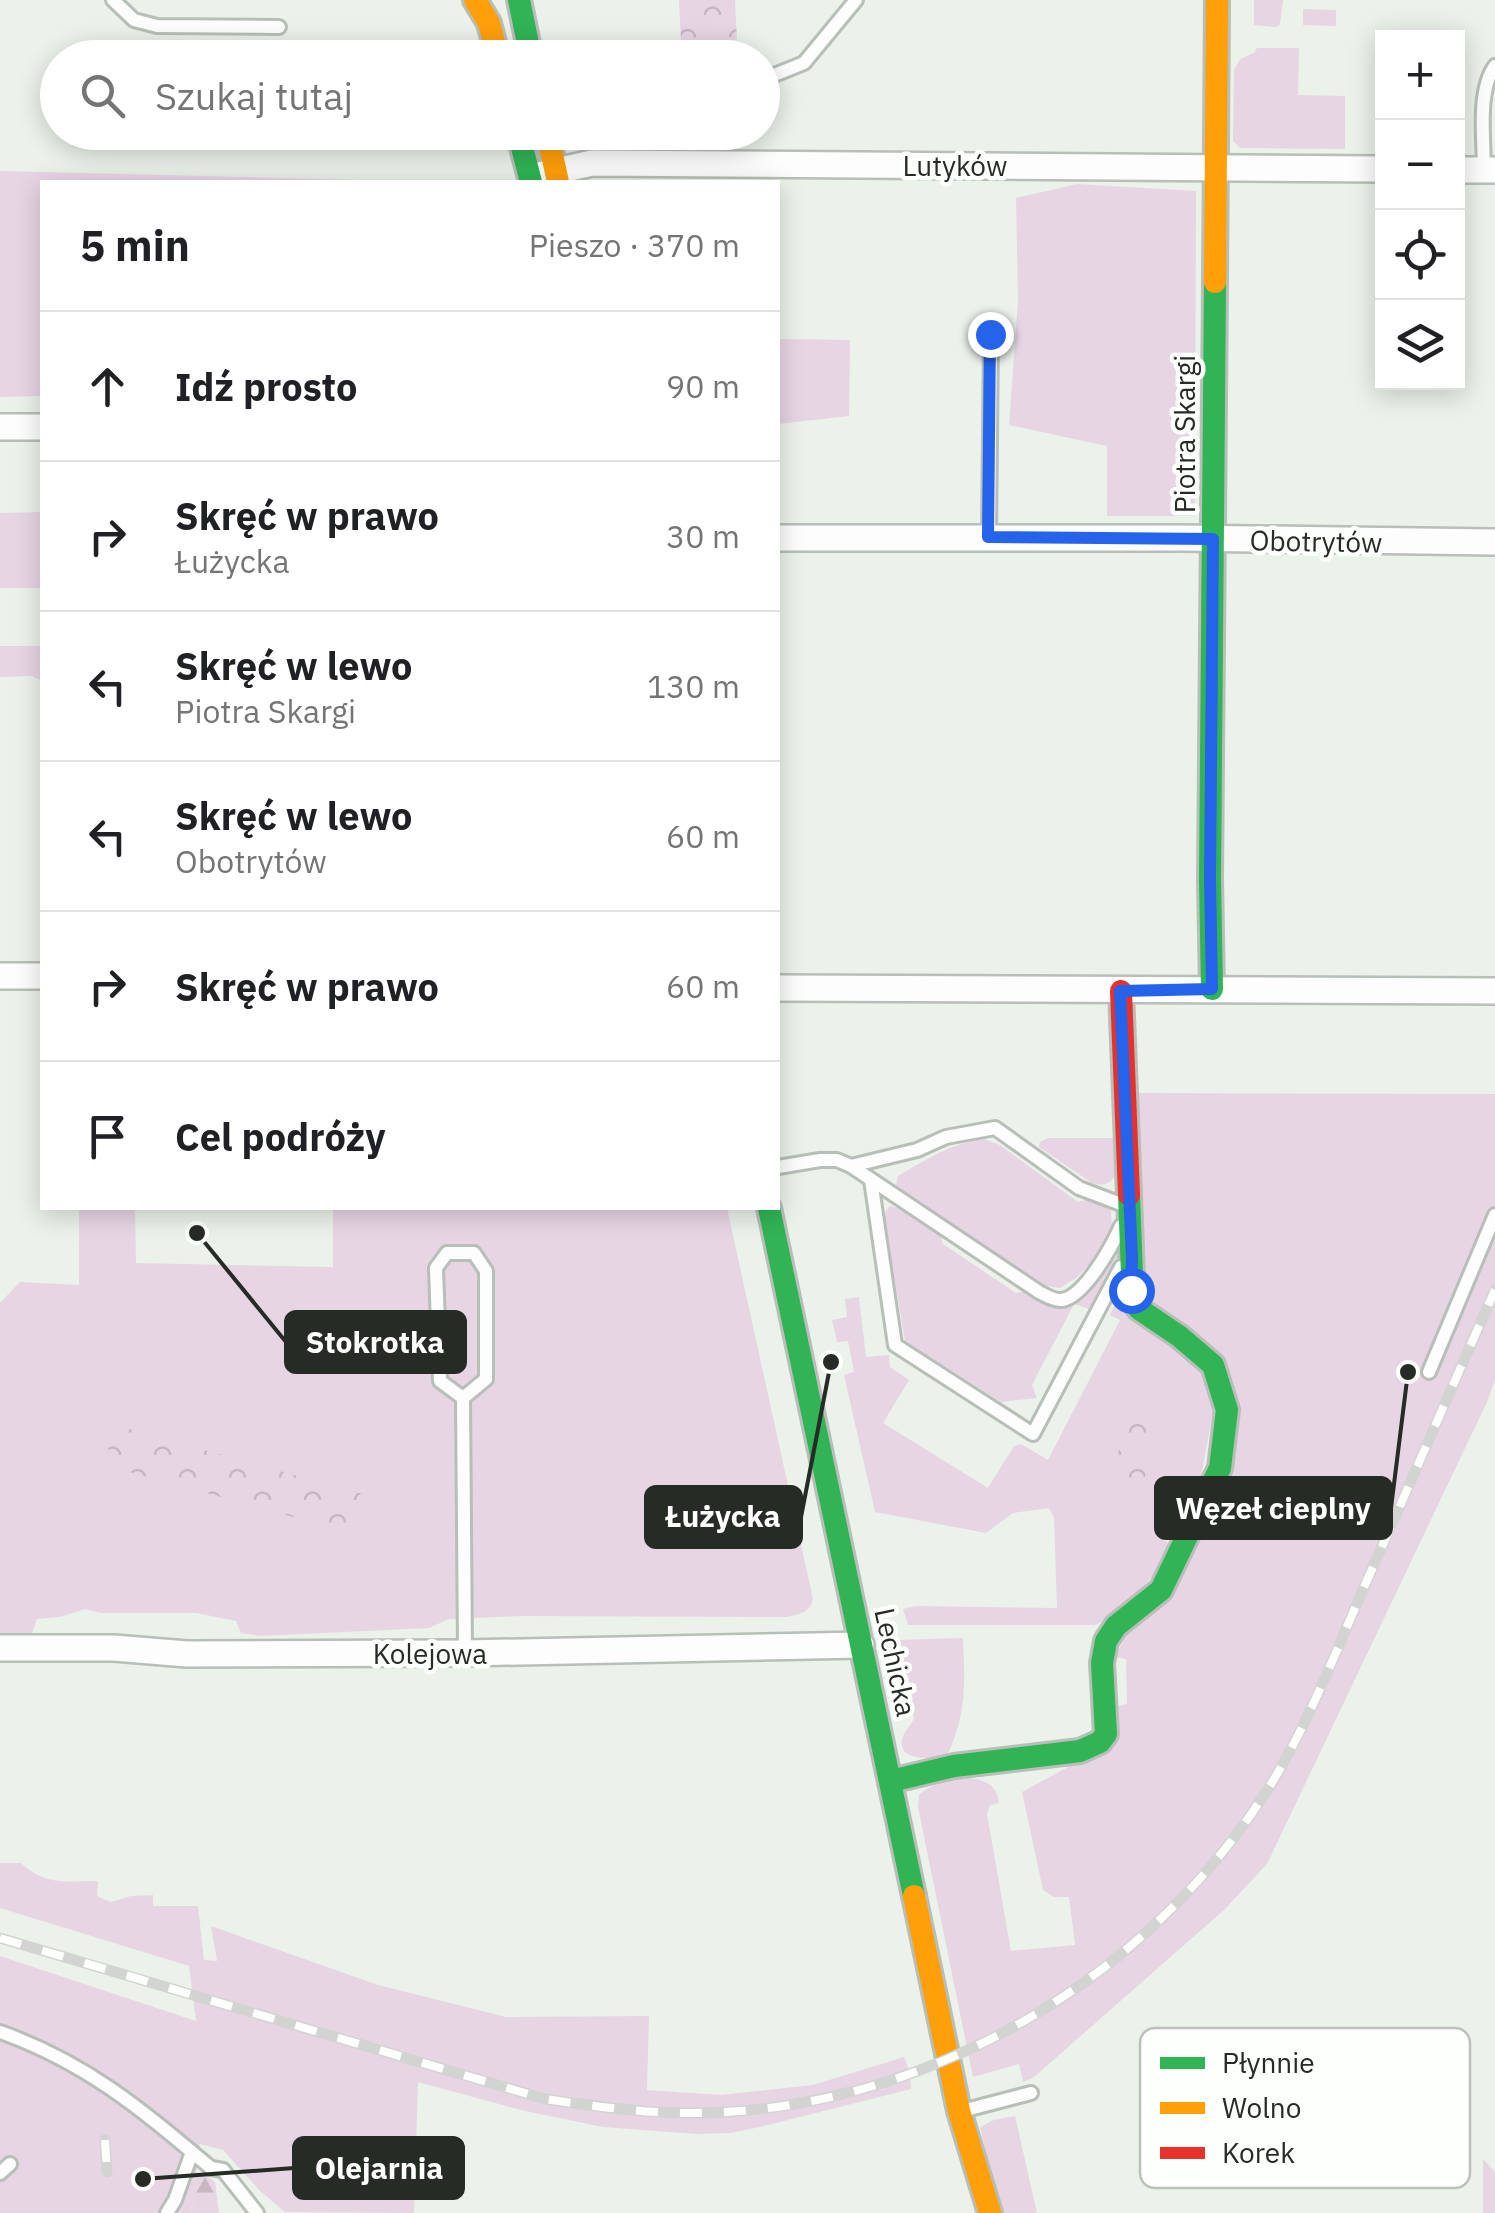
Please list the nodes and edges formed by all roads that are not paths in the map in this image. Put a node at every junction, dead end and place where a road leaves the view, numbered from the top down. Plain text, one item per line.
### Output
1 (113, 0) edge
2 (476, 0) edge
3 (518, 0) edge
4 (856, 0) edge
5 (1217, 0) edge
6 (280, 27) dead end
7 (493, 40) edge
8 (527, 40) edge
9 (1495, 66) edge
10 (780, 73) edge
11 (523, 150) edge
12 (551, 150) edge
13 (1216, 167) junction
14 (1375, 169) edge
15 (1489, 170) edge
16 (557, 177) edge
17 (530, 179) edge
18 (990, 334) dead end
19 (0, 427) edge
20 (40, 427) edge
21 (988, 537) junction
22 (780, 538) edge
23 (1213, 539) junction
24 (1495, 542) edge
25 (0, 976) edge
26 (40, 976) edge
27 (780, 988) edge
28 (1212, 989) junction
29 (1120, 991) junction
30 (1495, 991) edge
31 (851, 1166) junction
32 (780, 1168) edge
33 (872, 1180) junction
34 (1130, 1207) junction
35 (769, 1210) edge
36 (1495, 1215) edge
37 (1131, 1246) junction
38 (1428, 1372) dead end
39 (464, 1398) junction
40 (861, 1645) junction
41 (0, 1648) edge
42 (465, 1653) junction
43 (890, 1782) junction
44 (0, 2032) edge
45 (1031, 2092) dead end
46 (962, 2120) junction
47 (192, 2152) junction
48 (167, 2213) edge
49 (257, 2213) edge
50 (975, 2213) edge
51 (990, 2213) edge

1 - 6 lane
2 - 7 street
3 - 8 street
4 - 10 lane
5 - 13 street, Piotra Skargi
9 - 15 lane
11 - 17 street
12 - 16 street
13 - 14 street, Lutyków
13 - 16 street, Lutyków
13 - 23 street, Piotra Skargi
16 - 17 street, Lutyków
18 - 21 lane
19 - 20 street
21 - 22 street, Obotrytów
21 - 23 street, Obotrytów
23 - 24 street, Obotrytów
23 - 28 street, Piotra Skargi
25 - 26 street
27 - 29 street
28 - 29 street
28 - 30 street
29 - 34 street
31 - 32 lane
31 - 33 lane
31 - 34 lane
33 - 34 lane
33 - 37 lane
34 - 37 street
35 - 40 street, Lechicka
36 - 38 lane
37 - 43 street
39 - 39 lane
39 - 42 lane
40 - 42 street, Kolejowa
40 - 43 street, Lechicka
41 - 42 street, Kolejowa
43 - 46 street, Lechicka
44 - 47 lane
45 - 46 lane
46 - 50 street, Lechicka
46 - 51 street, Lechicka
47 - 48 lane
47 - 49 lane

